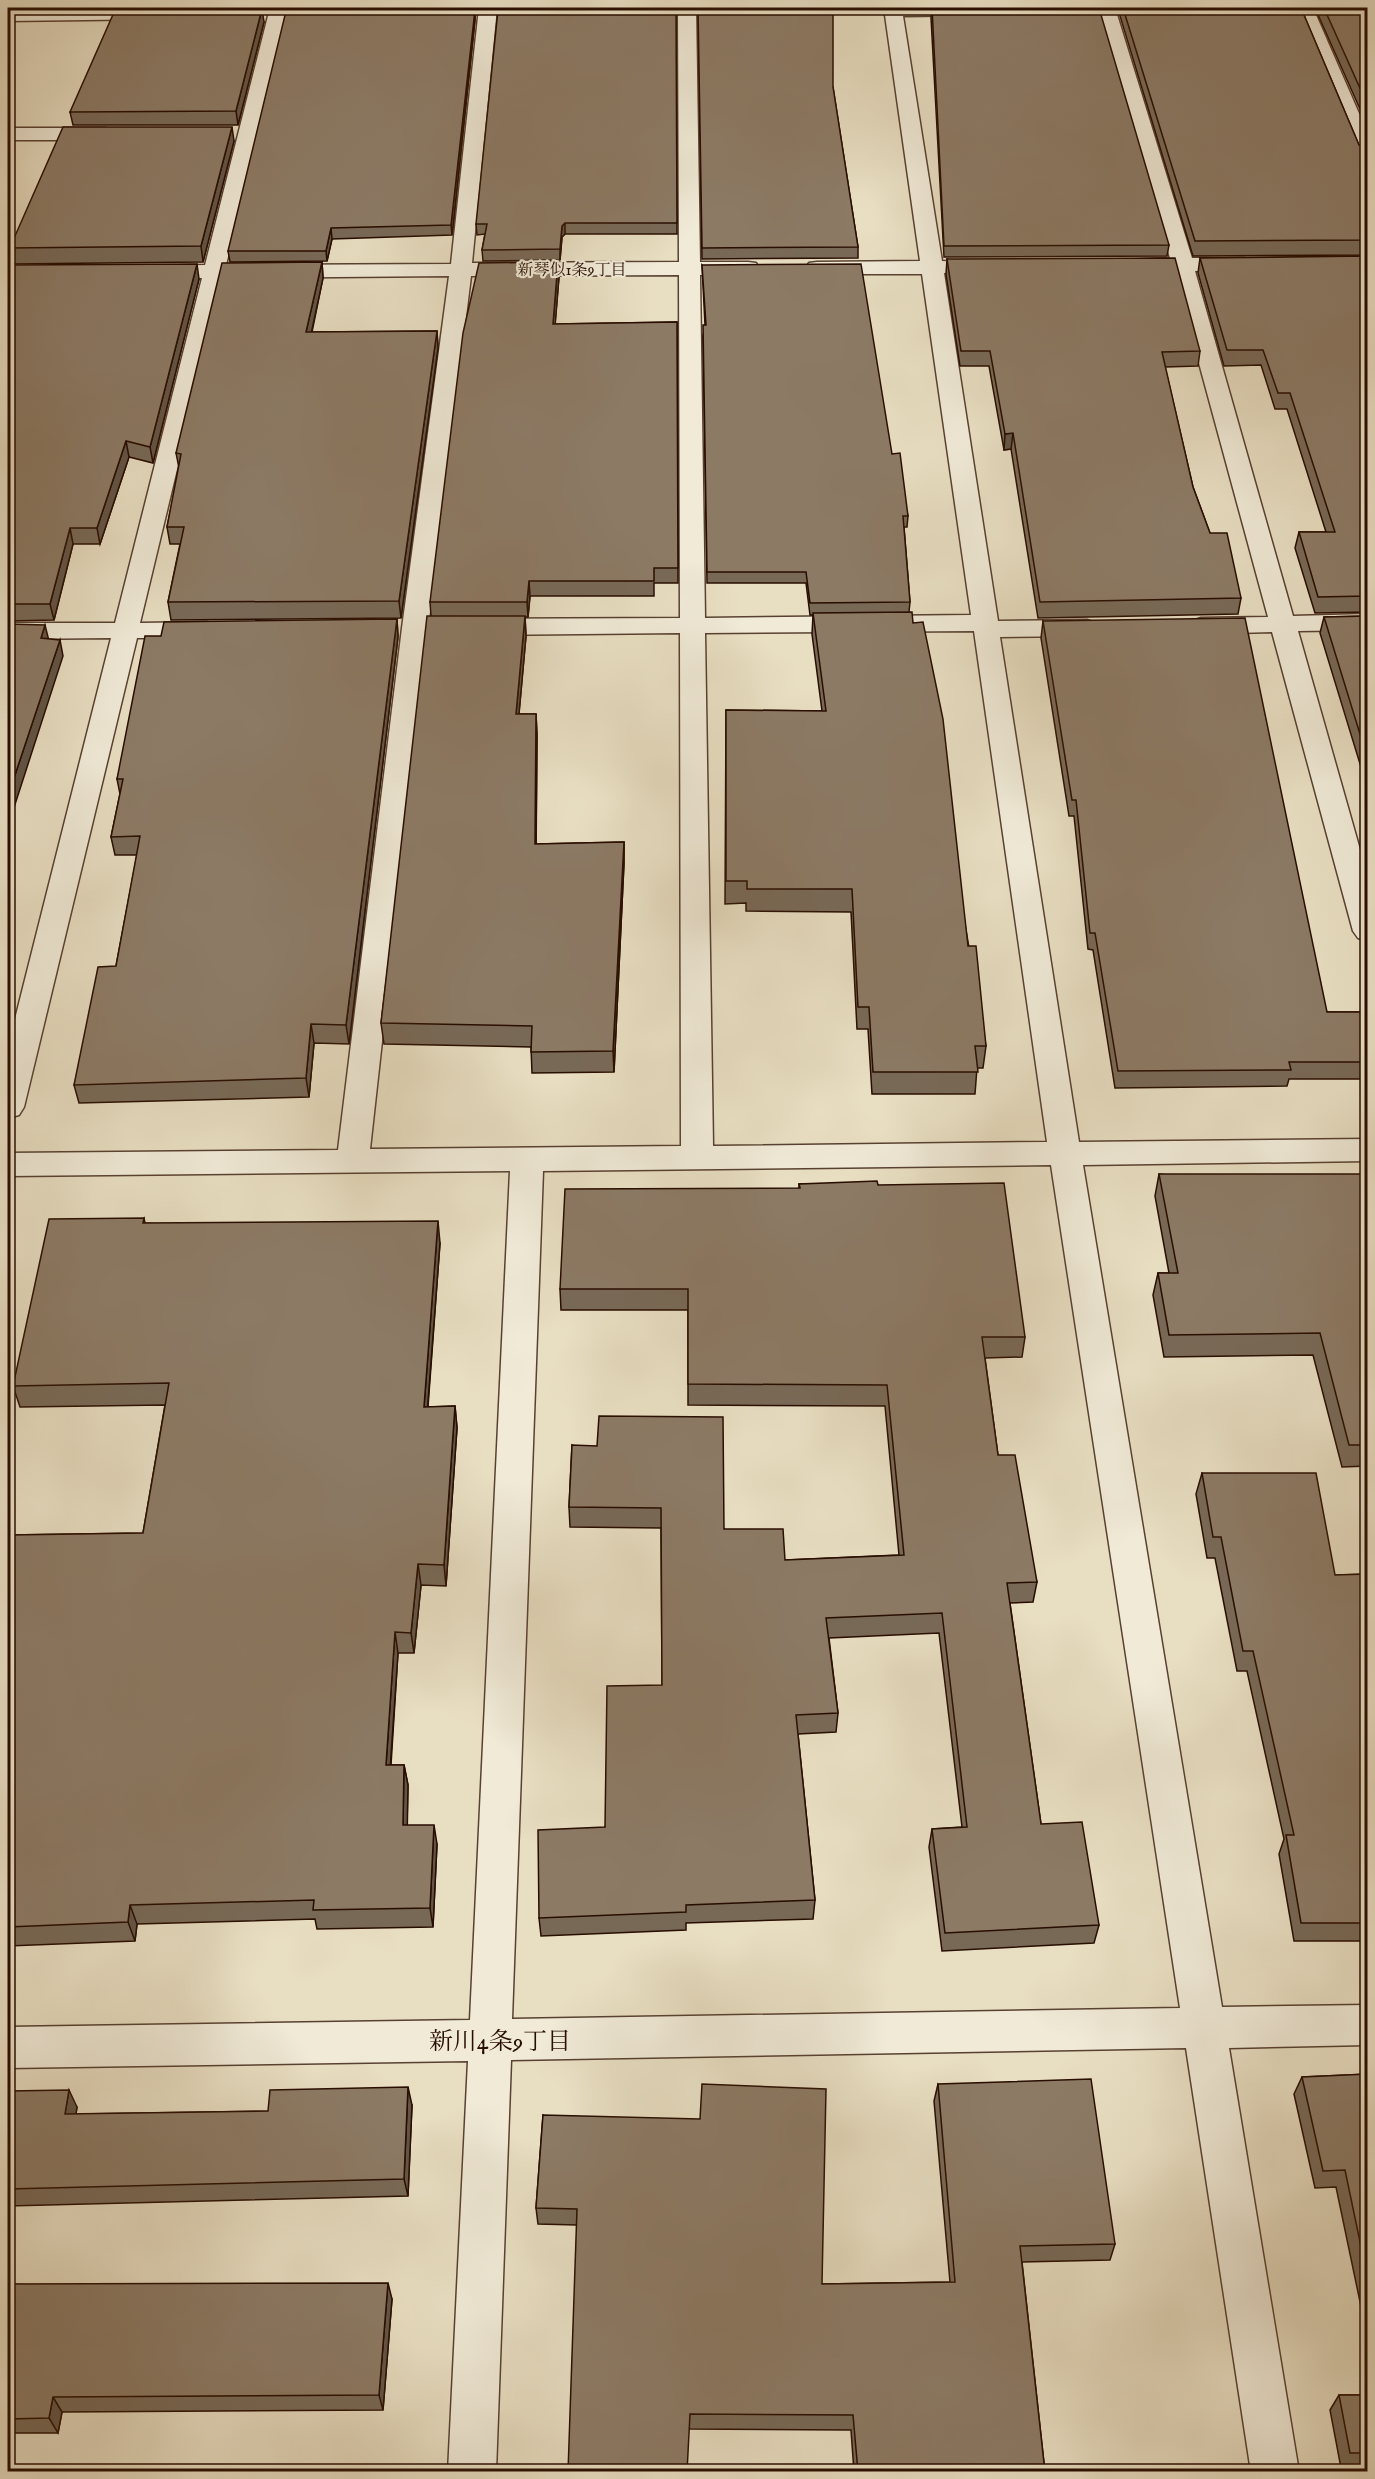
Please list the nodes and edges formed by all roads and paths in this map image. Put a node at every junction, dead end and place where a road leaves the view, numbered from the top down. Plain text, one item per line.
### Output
1 (1083, 8) edge
2 (1106, 8) edge
3 (1129, 8) edge
4 (1304, 8) edge
5 (687, 9) edge
6 (894, 9) edge
7 (1000, 10) edge
8 (488, 11) edge
9 (663, 11) edge
10 (278, 12) edge
11 (172, 15) edge
12 (8, 16) edge
13 (8, 134) edge
14 (122, 134) edge
15 (1368, 159) edge
16 (1264, 264) edge
17 (1111, 265) edge
18 (1183, 265) junction
19 (932, 267) junction
20 (980, 267) edge
21 (691, 268) junction
22 (771, 268) edge
23 (794, 268) edge
24 (460, 270) junction
25 (134, 272) edge
26 (214, 272) junction
27 (1368, 622) edge
28 (692, 624) junction
29 (1284, 625) junction
30 (986, 626) junction
31 (426, 627) junction
32 (1177, 627) edge
33 (1106, 628) edge
34 (229, 630) edge
35 (8, 631) edge
36 (125, 631) junction
37 (1368, 931) edge
38 (8, 1107) edge
39 (1368, 1150) edge
40 (1065, 1153) junction
41 (697, 1157) junction
42 (527, 1159) junction
43 (353, 1161) junction
44 (8, 1165) edge
45 (1368, 2025) edge
46 (1204, 2028) junction
47 (489, 2039) junction
48 (8, 2048) edge
49 (472, 2472) edge
50 (1275, 2472) edge

1 - 2 street
2 - 3 street
2 - 18 street
4 - 15 street
5 - 9 street
5 - 21 street
6 - 7 street
6 - 19 street
8 - 24 street
10 - 26 street
11 - 12 street
13 - 14 street
16 - 18 street
17 - 18 street
18 - 29 street
19 - 20 street
19 - 23 street
19 - 30 street
21 - 22 street
21 - 24 street
21 - 28 street
24 - 26 street
24 - 31 street
25 - 26 street
26 - 36 street
27 - 29 street
28 - 30 street
28 - 31 street
28 - 41 street
29 - 32 street
29 - 37 street
30 - 33 street
30 - 40 street
31 - 43 street
34 - 36 street
35 - 36 street
36 - 38 street
39 - 40 street
40 - 41 street
40 - 46 street
41 - 42 street
42 - 43 street
42 - 47 street
43 - 44 street
45 - 46 street
46 - 47 street
46 - 50 street
47 - 48 street
47 - 49 street

